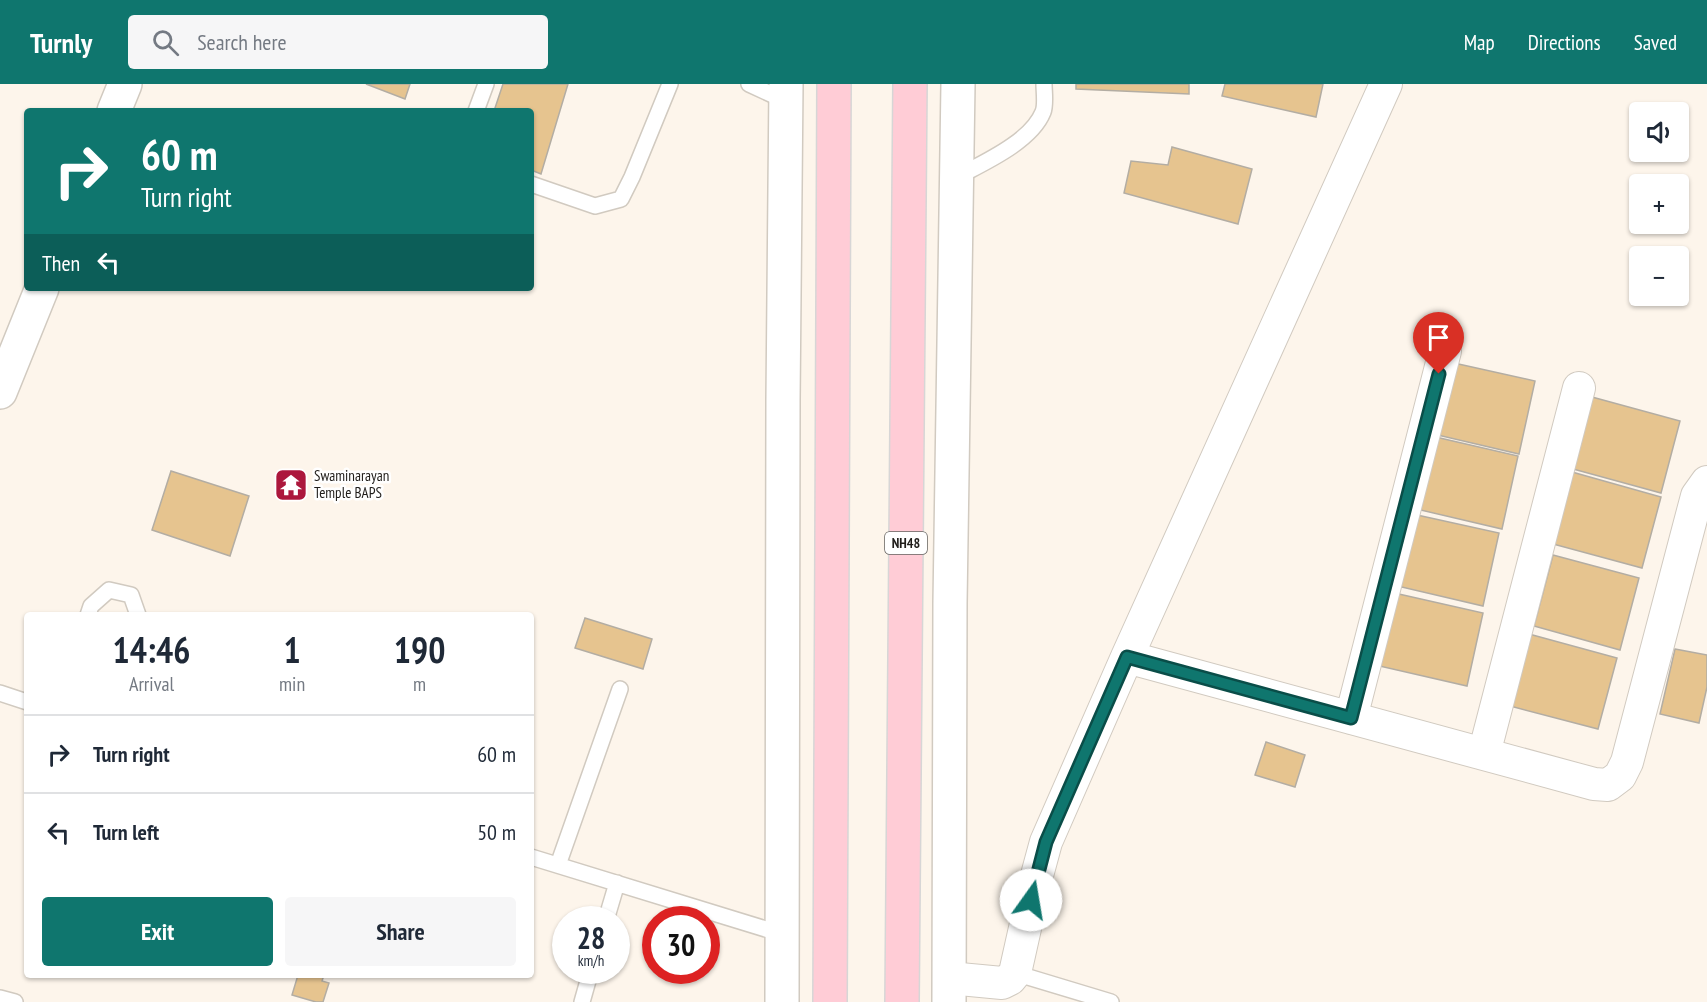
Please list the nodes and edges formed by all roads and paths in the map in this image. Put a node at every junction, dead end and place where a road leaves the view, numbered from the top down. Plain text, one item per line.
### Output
1 (125, 84) edge
2 (486, 84) edge
3 (670, 84) edge
4 (749, 84) edge
5 (834, 84) edge
6 (910, 84) edge
7 (958, 84) edge
8 (1044, 84) edge
9 (1386, 84) edge
10 (786, 93) edge
11 (115, 108) edge
12 (477, 108) edge
13 (957, 177) junction
14 (534, 185) edge
15 (41, 291) edge
16 (1445, 351) dead end
17 (1579, 388) dead end
18 (0, 392) edge
19 (1707, 482) edge
20 (89, 612) edge
21 (137, 612) edge
22 (1127, 657) junction
23 (620, 689) dead end
24 (0, 693) edge
25 (24, 701) edge
26 (1351, 718) junction
27 (1484, 754) junction
28 (534, 858) edge
29 (558, 865) junction
30 (616, 883) junction
31 (610, 906) edge
32 (782, 934) junction
33 (1015, 973) junction
34 (587, 984) edge
35 (949, 990) edge
36 (0, 998) edge
37 (15, 1002) edge
38 (582, 1002) edge
39 (782, 1002) edge
40 (830, 1002) edge
41 (903, 1002) edge
42 (1111, 1002) edge

1 - 11 street
2 - 12 lane
3 - 14 lane
4 - 10 lane
5 - 40 highway
6 - 41 highway, NH48
7 - 13 street
8 - 13 lane
9 - 22 street
10 - 32 street
13 - 35 street
15 - 18 street
16 - 26 street
17 - 27 street
19 - 27 street
20 - 21 lane
22 - 26 street
22 - 33 street
23 - 29 lane
24 - 25 lane
26 - 27 street
28 - 29 lane
29 - 30 lane
30 - 31 lane
30 - 32 lane
32 - 39 street
33 - 35 street
33 - 42 lane
34 - 38 lane
36 - 37 lane

